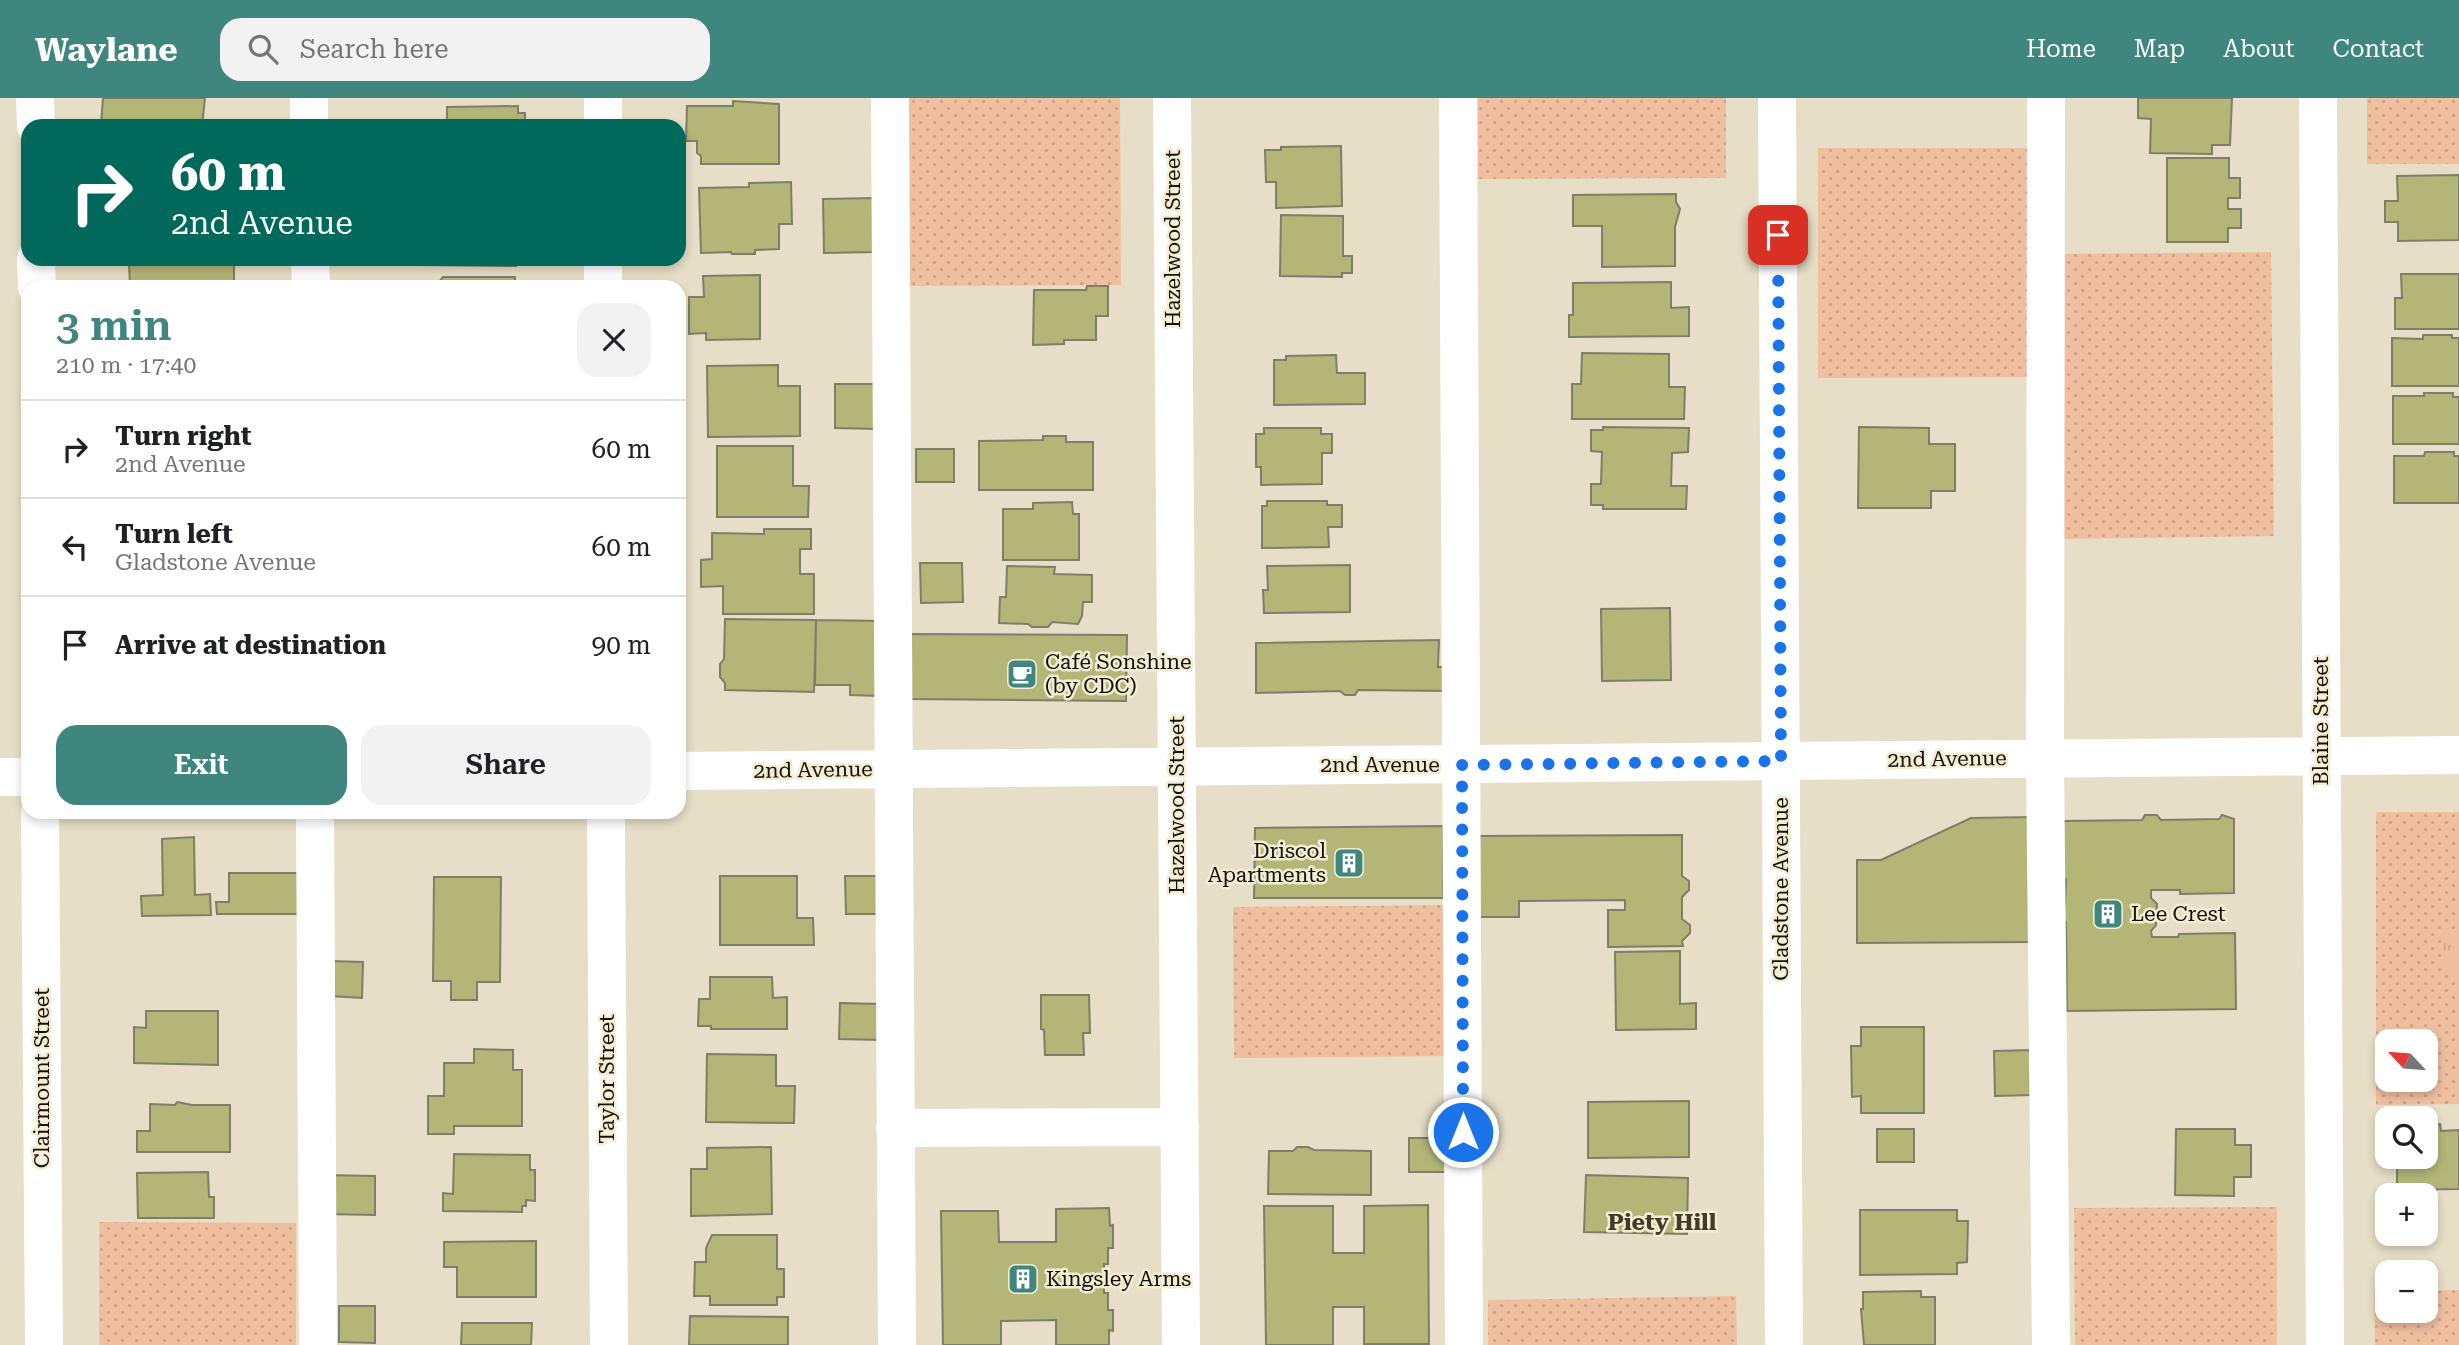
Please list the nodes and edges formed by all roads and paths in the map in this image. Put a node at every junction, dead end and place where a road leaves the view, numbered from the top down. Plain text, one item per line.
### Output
1 (35, 98) edge
2 (309, 98) edge
3 (603, 98) edge
4 (890, 98) edge
5 (1172, 98) edge
6 (1458, 98) edge
7 (1777, 98) edge
8 (2046, 98) edge
9 (2318, 98) edge
10 (36, 119) edge
11 (309, 119) edge
12 (603, 119) edge
13 (2459, 755) edge
14 (2322, 756) junction
15 (2045, 759) junction
16 (1781, 761) junction
17 (1462, 765) junction
18 (1177, 767) junction
19 (892, 769) junction
20 (686, 771) edge
21 (0, 777) edge
22 (21, 777) edge
23 (40, 819) edge
24 (315, 819) edge
25 (606, 819) edge
26 (1180, 1126) junction
27 (895, 1128) junction
28 (44, 1345) edge
29 (318, 1345) edge
30 (609, 1345) edge
31 (897, 1345) edge
32 (1181, 1345) edge
33 (1464, 1345) edge
34 (1784, 1345) edge
35 (2051, 1345) edge
36 (2325, 1345) edge

1 - 10 street
2 - 11 street
3 - 12 street
4 - 19 street
5 - 18 street, Hazelwood Street
6 - 17 street
7 - 16 street, Gladstone Avenue
8 - 15 street
9 - 14 street, Blaine Street
13 - 14 street, 2nd Avenue
14 - 15 street, 2nd Avenue
14 - 36 street, Blaine Street
15 - 16 street, 2nd Avenue
15 - 35 street
16 - 17 street, 2nd Avenue
16 - 34 street, Gladstone Avenue
17 - 18 street, 2nd Avenue
17 - 33 street
18 - 19 street, 2nd Avenue
18 - 26 street, Hazelwood Street
19 - 20 street, 2nd Avenue
19 - 27 street
21 - 22 street
23 - 28 street, Clairmount Street
24 - 29 street
25 - 30 street, Taylor Street
26 - 27 street
26 - 32 street, Hazelwood Street
27 - 31 street

